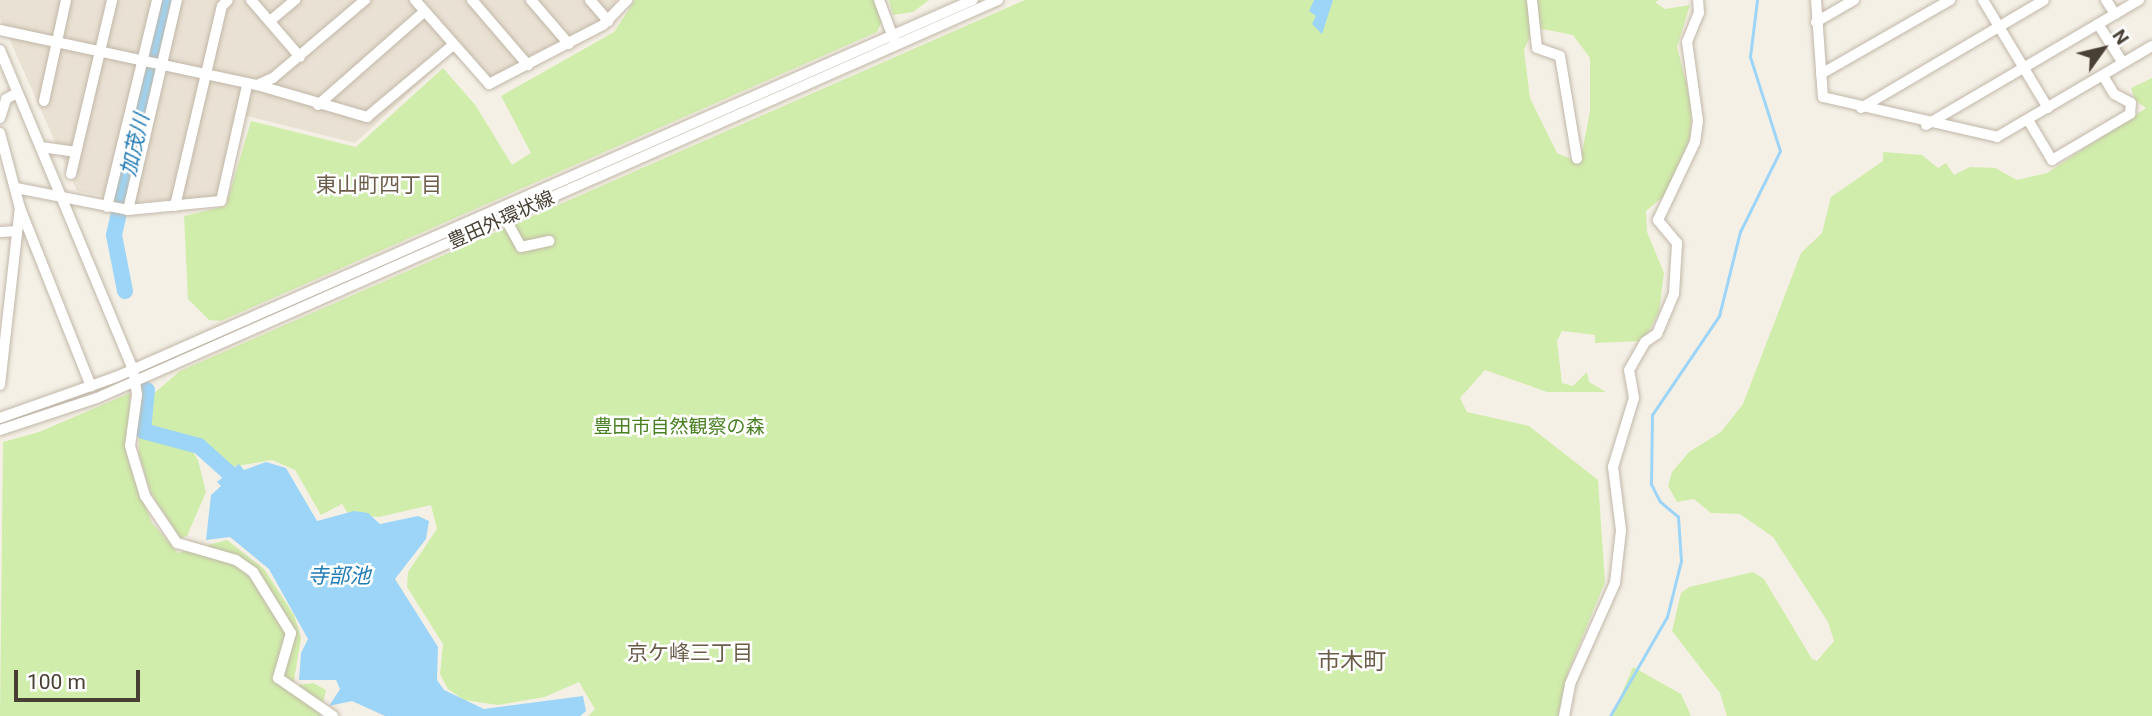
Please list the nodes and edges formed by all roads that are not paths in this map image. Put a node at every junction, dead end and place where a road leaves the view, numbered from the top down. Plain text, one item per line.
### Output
1 (66, 0) edge
2 (112, 0) edge
3 (157, 0) edge
4 (177, 0) edge
5 (229, 0) edge
6 (251, 0) edge
7 (295, 0) edge
8 (365, 0) edge
9 (415, 0) edge
10 (472, 0) edge
11 (531, 0) edge
12 (590, 0) edge
13 (626, 0) edge
14 (879, 0) edge
15 (973, 0) edge
16 (998, 0) edge
17 (1532, 0) edge
18 (1698, 0) edge
19 (1816, 0) edge
20 (1854, 0) edge
21 (1950, 0) edge
22 (1983, 0) edge
23 (2044, 0) edge
24 (2106, 0) edge
25 (2139, 0) edge
26 (425, 11) junction
27 (2115, 14) junction
28 (270, 21) junction
29 (608, 21) junction
30 (1816, 22) junction
31 (2098, 24) junction
32 (2000, 27) junction
33 (0, 30) edge
34 (57, 40) junction
35 (894, 40) junction
36 (569, 44) junction
37 (453, 45) junction
38 (2152, 46) edge
39 (0, 50) edge
40 (100, 52) junction
41 (300, 57) junction
42 (2123, 63) junction
43 (152, 64) junction
44 (528, 65) junction
45 (2024, 68) junction
46 (1821, 74) junction
47 (204, 76) junction
48 (2103, 76) junction
49 (252, 85) junction
50 (17, 93) junction
51 (44, 101) dead end
52 (317, 105) junction
53 (1861, 108) junction
54 (2048, 108) junction
55 (0, 118) edge
56 (2028, 120) junction
57 (1926, 125) junction
58 (0, 133) edge
59 (41, 147) junction
60 (75, 152) junction
61 (1577, 159) dead end
62 (71, 174) dead end
63 (16, 188) junction
64 (61, 196) junction
65 (175, 206) junction
66 (107, 207) junction
67 (20, 208) junction
68 (128, 210) junction
69 (505, 218) junction
70 (17, 231) junction
71 (0, 232) edge
72 (549, 241) dead end
73 (133, 369) junction
74 (136, 381) junction
75 (0, 385) edge
76 (91, 386) junction
77 (0, 418) edge
78 (0, 430) edge
79 (333, 716) edge
80 (1564, 716) edge

1 - 34 street
2 - 40 street
3 - 43 street
4 - 43 street
5 - 47 street
6 - 28 street
7 - 28 street
8 - 41 street
9 - 26 street
10 - 44 street
11 - 36 street
12 - 29 street
13 - 29 street
14 - 35 street
15 - 35 street, 豊田外環状線
16 - 35 street, 豊田外環状線
17 - 61 street
18 - 80 street
19 - 30 street
20 - 30 street
21 - 46 street
22 - 32 street
23 - 32 street
24 - 27 street
25 - 27 street
26 - 37 street
26 - 52 street
27 - 31 street
28 - 41 street
29 - 36 street
30 - 46 street
31 - 42 street
31 - 45 street
32 - 45 street
32 - 53 street
33 - 34 street
34 - 40 street
34 - 51 street
35 - 69 street, 豊田外環状線
35 - 73 street, 豊田外環状線
36 - 44 street
37 - 44 street
37 - 52 street
38 - 42 street
39 - 50 street
40 - 43 street
40 - 60 street
41 - 49 street
42 - 48 street
43 - 47 street
43 - 66 street
43 - 68 street
45 - 54 street
45 - 57 street
46 - 53 street
47 - 49 street
47 - 65 street
48 - 54 street
48 - 56 street
49 - 52 street
49 - 65 street
50 - 55 street
50 - 59 street
53 - 57 street
54 - 56 street
56 - 57 street
58 - 63 street
59 - 60 street
59 - 64 street
60 - 62 street
63 - 64 street
63 - 67 street
64 - 66 street
64 - 73 street
65 - 68 street
66 - 68 street
67 - 70 street
67 - 76 street
69 - 72 street
69 - 74 street, 豊田外環状線
70 - 71 street
70 - 75 street
73 - 74 street
73 - 76 street, 豊田外環状線
74 - 78 street, 豊田外環状線
74 - 79 street
76 - 77 street, 豊田外環状線

